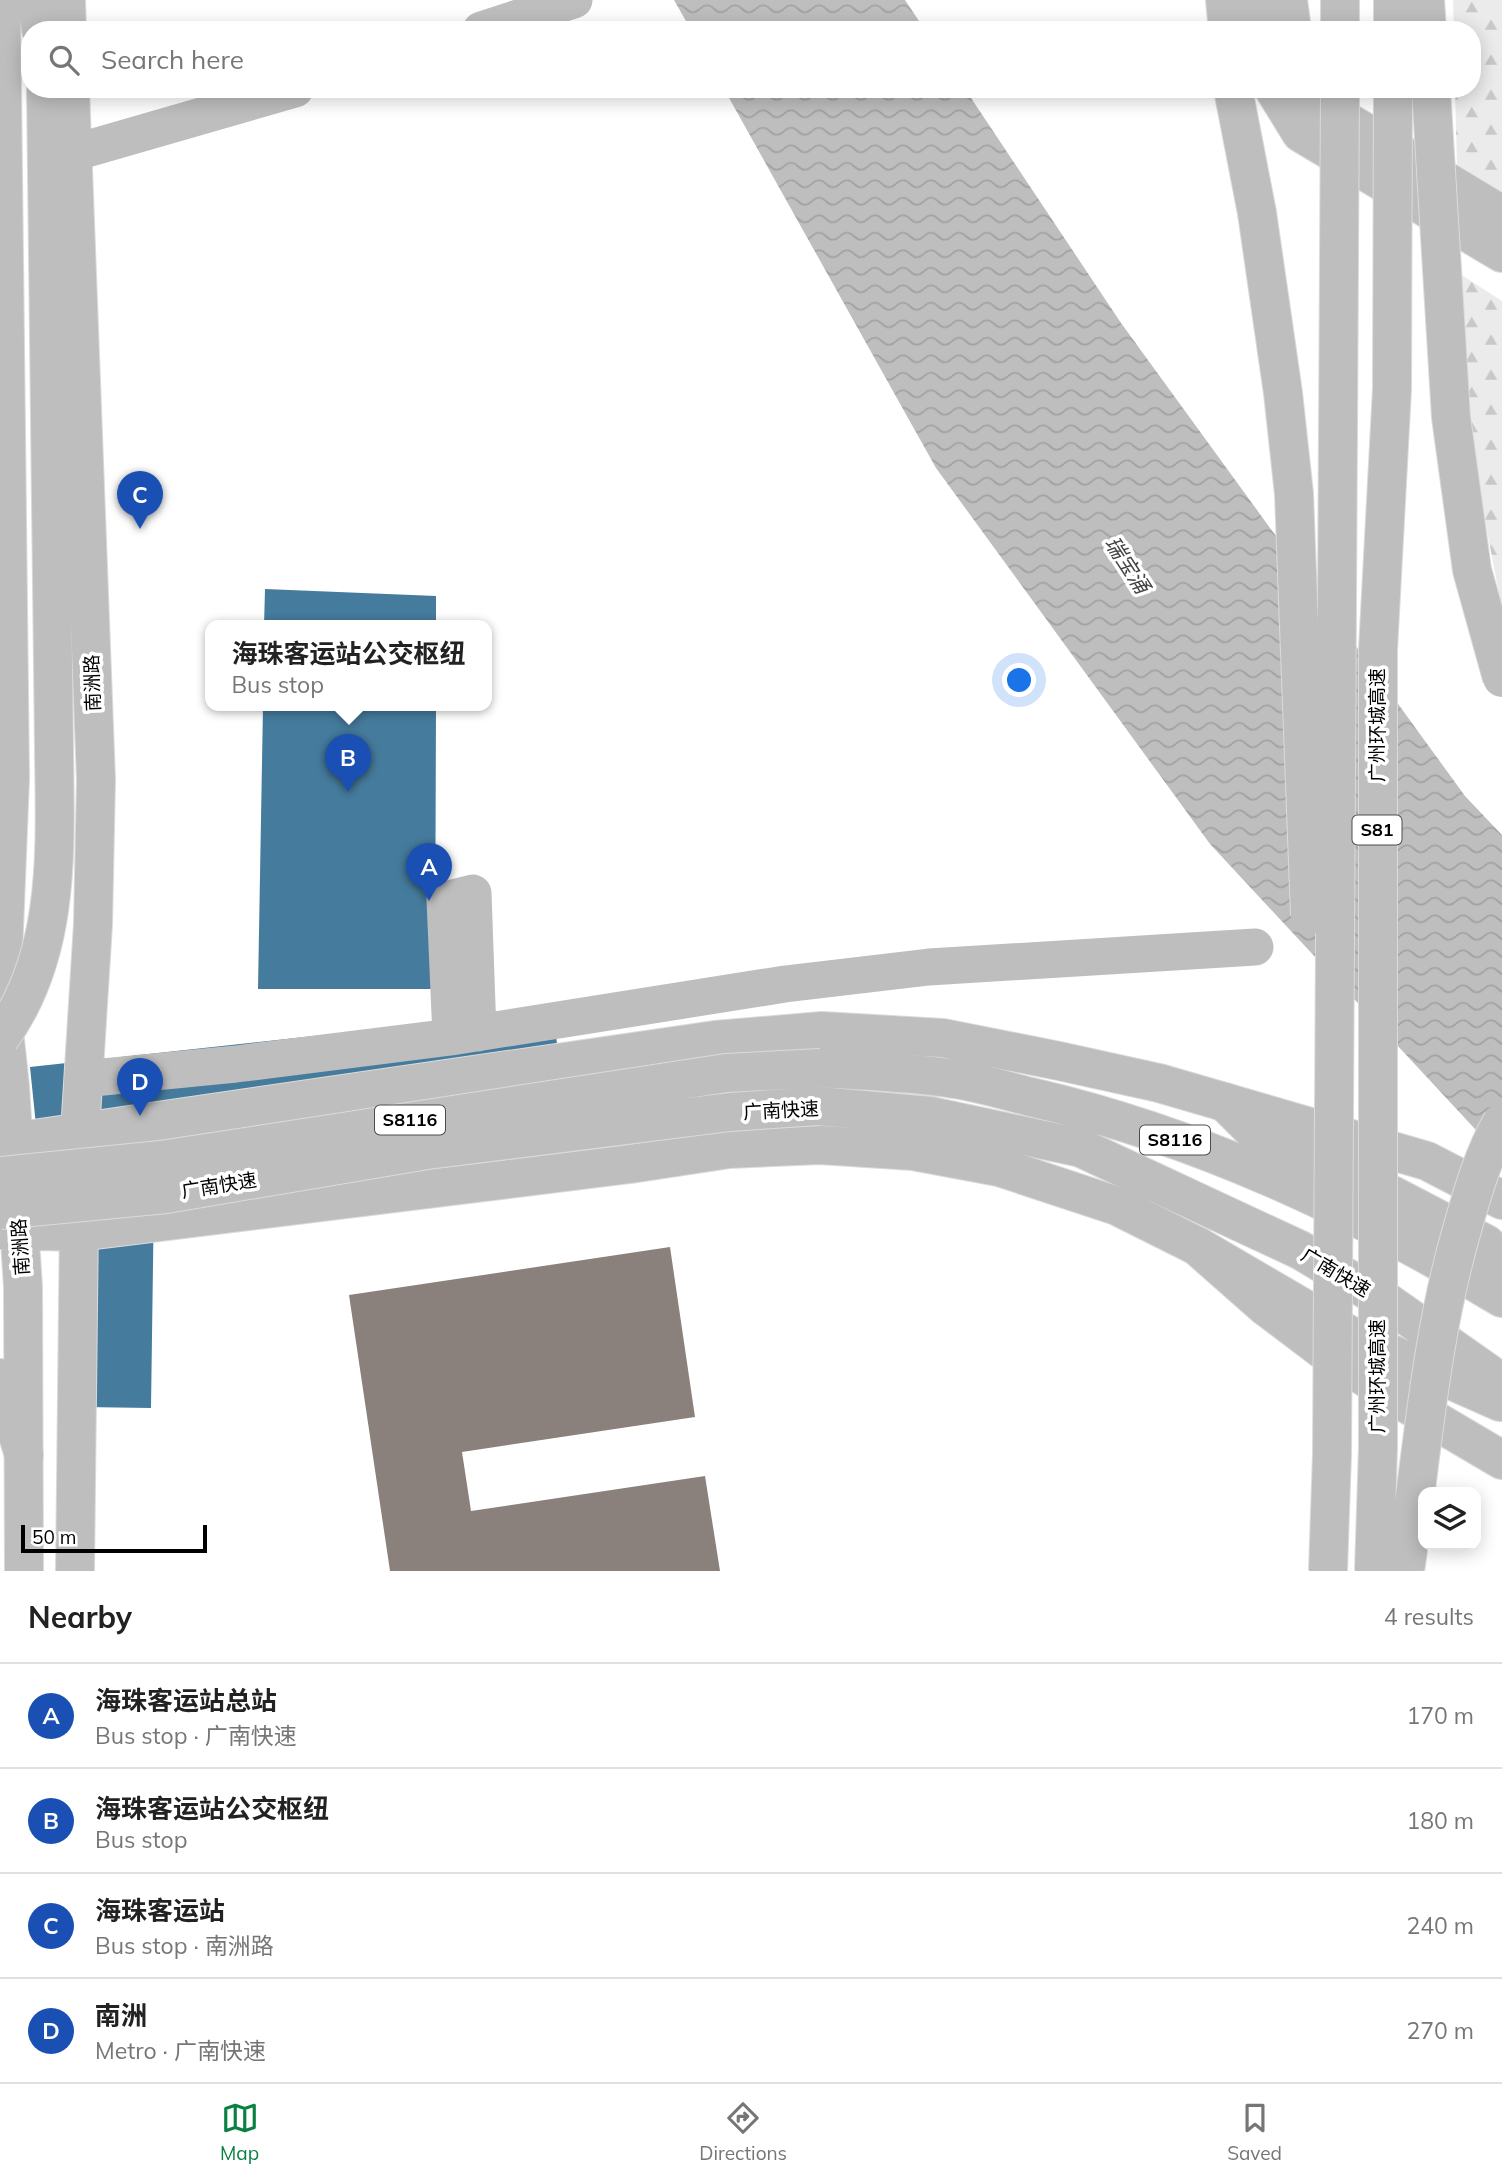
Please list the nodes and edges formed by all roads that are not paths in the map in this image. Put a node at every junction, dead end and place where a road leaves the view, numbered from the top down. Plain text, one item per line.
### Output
1 (1, 0) edge
2 (36, 0) edge
3 (66, 0) edge
4 (574, 0) edge
5 (1225, 0) edge
6 (1258, 0) edge
7 (1288, 0) edge
8 (1340, 0) edge
9 (1394, 0) edge
10 (1425, 0) edge
11 (40, 21) edge
12 (67, 21) edge
13 (509, 21) edge
14 (1226, 21) edge
15 (1259, 21) edge
16 (1291, 21) edge
17 (1340, 21) edge
18 (1393, 21) edge
19 (1426, 21) edge
20 (1, 58) edge
21 (46, 98) edge
22 (70, 98) edge
23 (264, 98) edge
24 (1235, 98) edge
25 (1280, 98) edge
26 (1316, 98) edge
27 (1340, 98) edge
28 (1393, 98) edge
29 (1432, 98) edge
30 (73, 153) junction
31 (1502, 215) edge
32 (1502, 253) edge
33 (1502, 678) edge
34 (9, 779) junction
35 (96, 780) junction
36 (459, 896) dead end
37 (2, 911) edge
38 (1255, 947) dead end
39 (465, 1035) junction
40 (0, 1038) edge
41 (83, 1079) junction
42 (1225, 1102) junction
43 (1502, 1122) edge
44 (80, 1132) junction
45 (4, 1154) edge
46 (1502, 1200) edge
47 (6, 1223) edge
48 (79, 1232) junction
49 (1197, 1247) junction
50 (1502, 1261) edge
51 (1502, 1298) edge
52 (0, 1378) edge
53 (1502, 1383) edge
54 (1502, 1402) edge
55 (1332, 1454) junction
56 (24, 1455) junction
57 (1502, 1460) edge
58 (24, 1571) edge
59 (75, 1571) edge
60 (1328, 1571) edge
61 (1374, 1571) edge
62 (1405, 1571) edge

1 - 20 main road, 南洲路
2 - 11 main road
3 - 12 main road
4 - 13 street
5 - 14 main road
6 - 15 main road
7 - 16 main road
8 - 17 main road
9 - 18 main road
10 - 19 main road
20 - 34 main road, 南洲路
21 - 40 main road, bridge
22 - 30 main road, 南洲路
23 - 30 street
24 - 55 main road, bridge
25 - 32 main road
26 - 31 main road
27 - 55 main road, S81, bridge
28 - 61 main road, 广州环城高速 / S81, bridge
29 - 33 main road, bridge
30 - 35 main road, 南洲路
34 - 35 main road
34 - 37 main road, 南洲路
35 - 41 main road, 南洲路
36 - 39 street
37 - 45 main road, 南洲路
38 - 39 street
39 - 41 street
41 - 44 main road, 南洲路
42 - 44 main road
42 - 46 main road
42 - 50 main road
43 - 62 main road, bridge
44 - 45 main road
44 - 48 main road, 南洲路
45 - 47 main road, 南洲路
45 - 51 main road, 广南快速 / S8116, bridge
47 - 48 main road
47 - 53 main road, 广南快速 / S8116, bridge
47 - 56 main road, 南洲路
48 - 49 main road
48 - 59 main road, 南洲路
49 - 54 main road
49 - 57 main road
52 - 56 main road
55 - 60 main road, S81, bridge
56 - 58 main road, 南洲路

